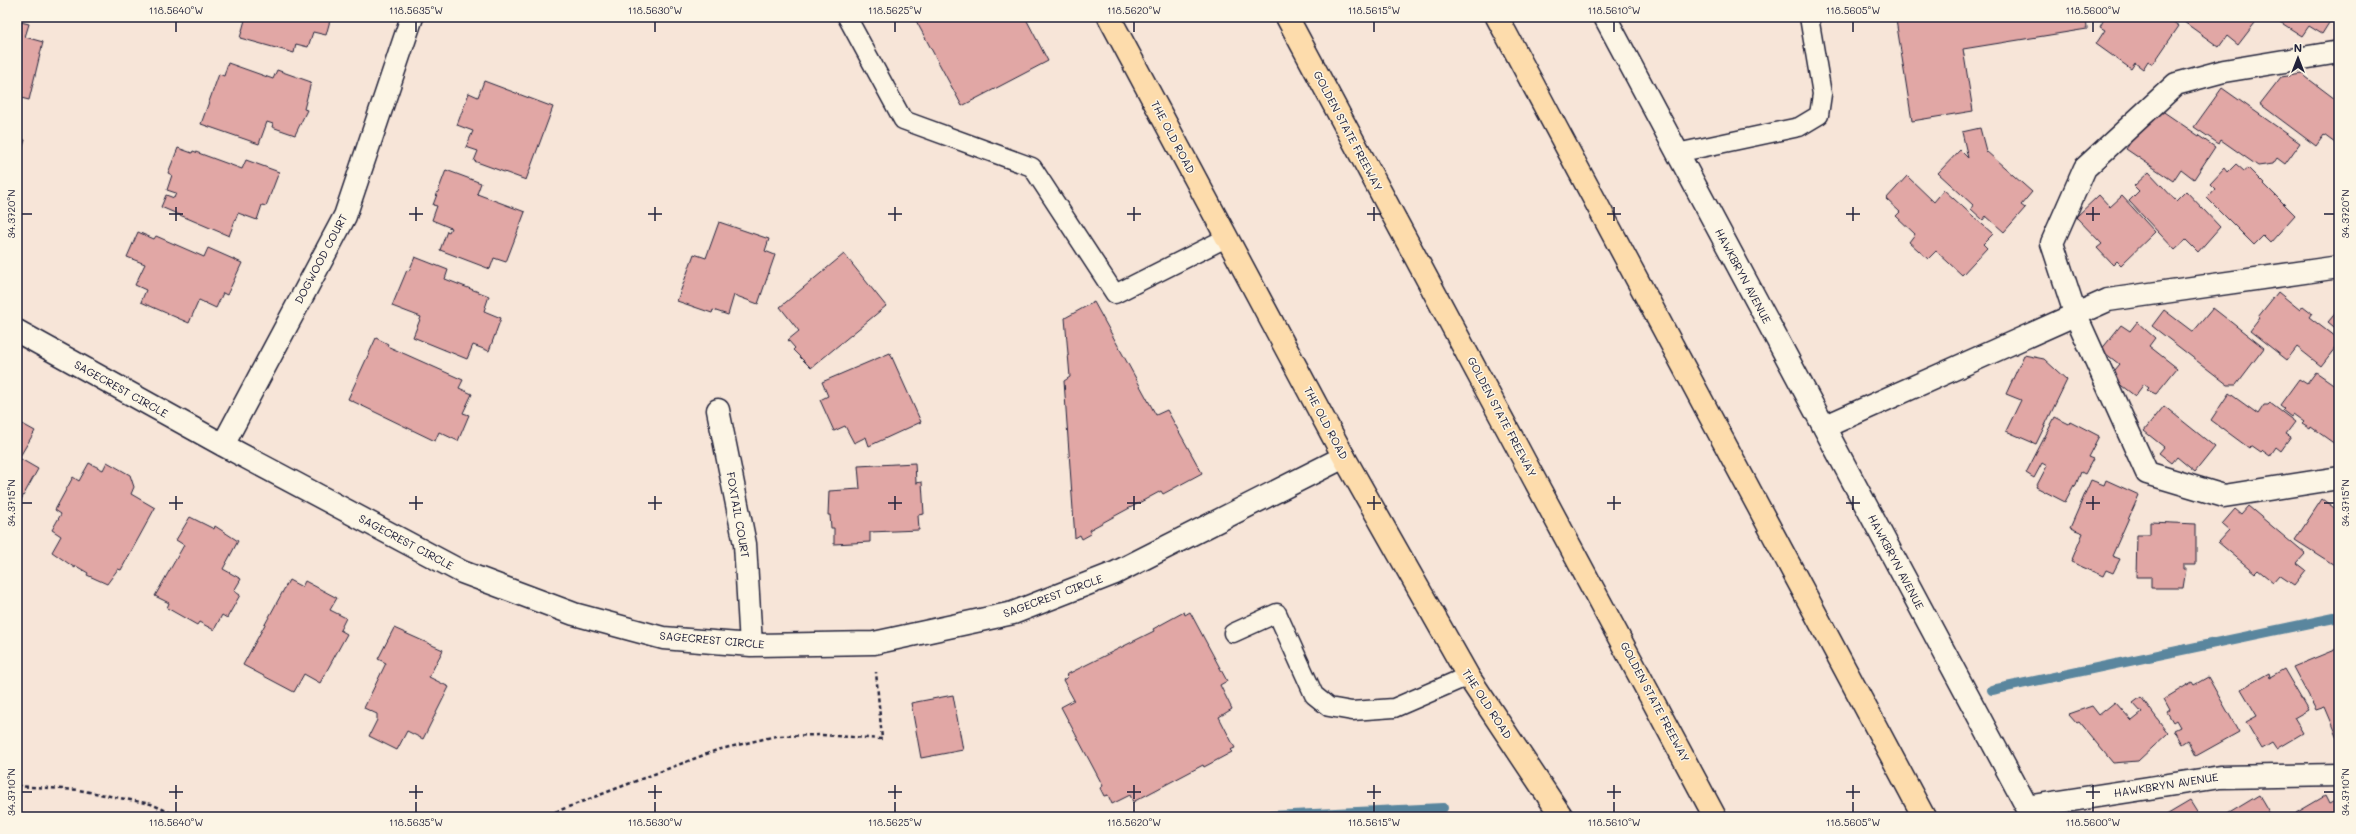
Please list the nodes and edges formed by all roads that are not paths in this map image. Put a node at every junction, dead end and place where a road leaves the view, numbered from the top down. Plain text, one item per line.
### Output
1 (412, 17) edge
2 (846, 17) edge
3 (1109, 17) edge
4 (1286, 17) edge
5 (1497, 17) edge
6 (1605, 17) edge
7 (1809, 17) edge
8 (2339, 52) edge
9 (1677, 153) junction
10 (1226, 238) junction
11 (2339, 267) edge
12 (2076, 316) junction
13 (17, 331) edge
14 (718, 410) dead end
15 (1824, 427) junction
16 (223, 445) junction
17 (1344, 456) junction
18 (2339, 478) edge
19 (1233, 633) dead end
20 (751, 646) junction
21 (1468, 676) junction
22 (2339, 775) edge
23 (1562, 817) edge
24 (1715, 817) edge
25 (1924, 817) edge

1 - 16 street, DOGWOOD COURT
2 - 10 lane
3 - 10 main road, THE OLD ROAD
4 - 24 main road, GOLDEN STATE FREEWAY
5 - 25 main road
6 - 9 street, HAWKBRYN AVENUE
7 - 9 lane
8 - 12 street
9 - 15 street, HAWKBRYN AVENUE
10 - 17 main road, THE OLD ROAD
11 - 12 street
12 - 15 street
12 - 18 street
13 - 16 street, SAGECREST CIRCLE
14 - 20 street, FOXTAIL COURT
15 - 22 street, HAWKBRYN AVENUE
16 - 20 street, SAGECREST CIRCLE
17 - 20 street, SAGECREST CIRCLE
17 - 21 main road, THE OLD ROAD
19 - 21 lane
21 - 23 main road, THE OLD ROAD

